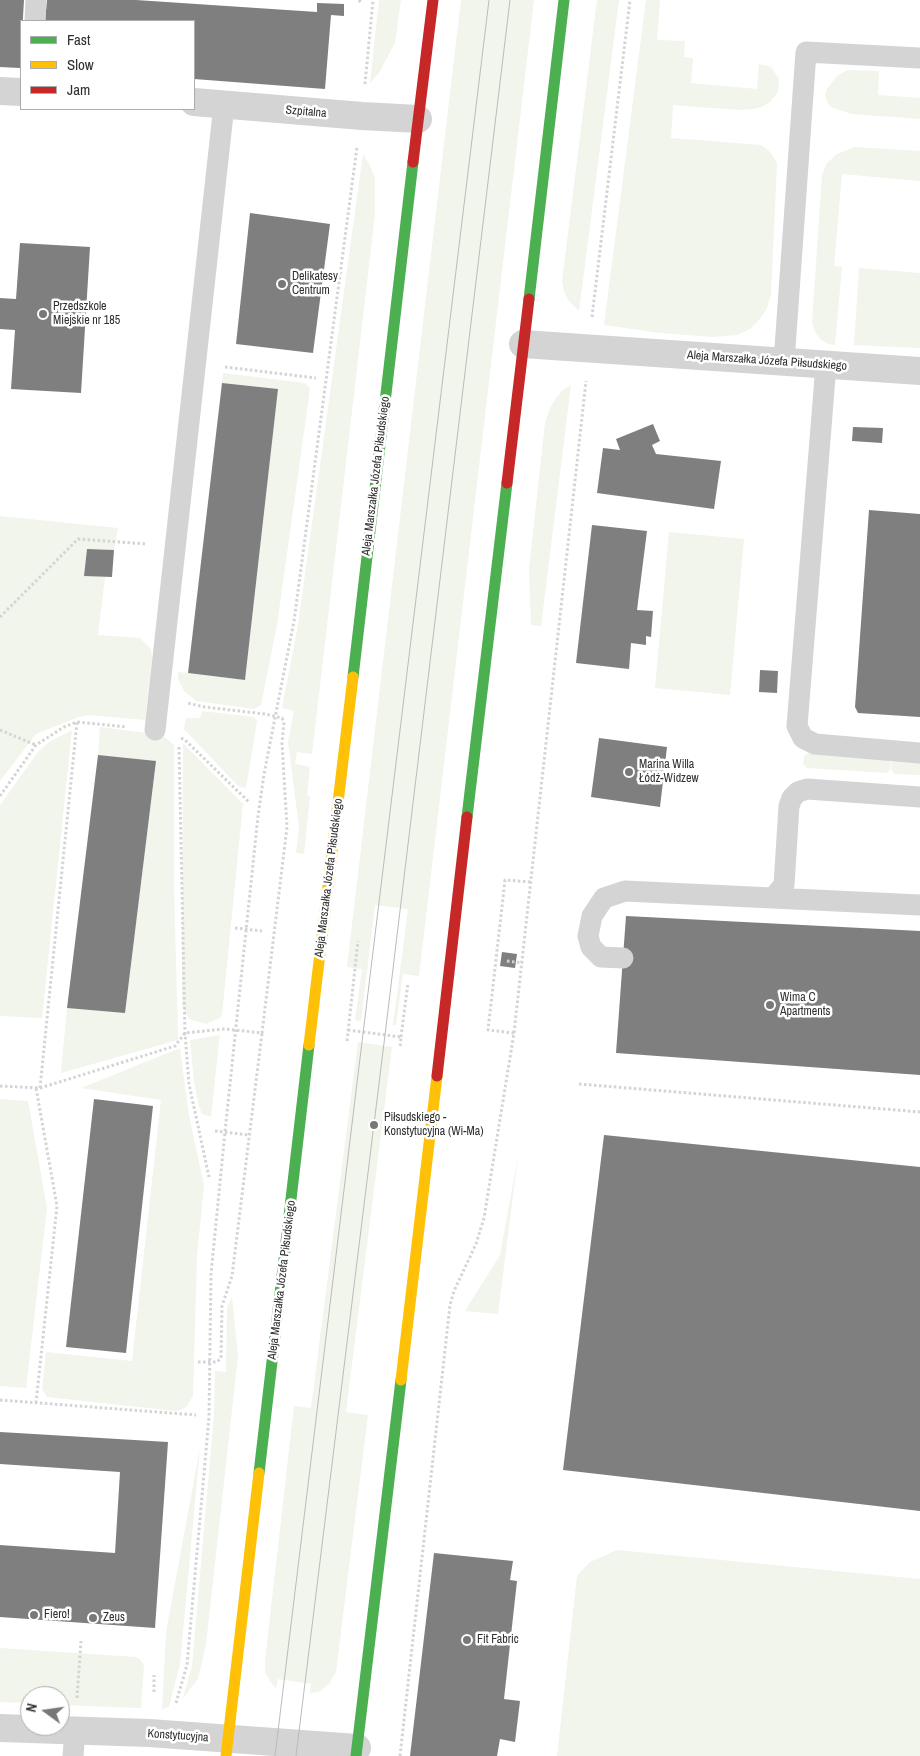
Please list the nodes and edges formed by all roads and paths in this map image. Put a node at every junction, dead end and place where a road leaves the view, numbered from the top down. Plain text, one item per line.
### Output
1 (36, 0) edge
2 (359, 0) edge
3 (373, 0) edge
4 (433, 0) edge
5 (564, 0) edge
6 (630, 0) edge
7 (362, 4) dead end
8 (35, 20) edge
9 (920, 58) edge
10 (0, 91) edge
11 (20, 92) edge
12 (364, 92) dead end
13 (195, 102) edge
14 (224, 105) junction
15 (418, 118) junction
16 (358, 144) dead end
17 (592, 323) dead end
18 (523, 344) junction
19 (784, 362) junction
20 (826, 365) junction
21 (219, 368) dead end
22 (920, 371) edge
23 (316, 378) dead end
24 (586, 379) dead end
25 (176, 546) junction
26 (0, 617) edge
27 (184, 701) dead end
28 (188, 704) junction
29 (275, 717) junction
30 (77, 722) junction
31 (0, 730) edge
32 (155, 730) junction
33 (36, 745) junction
34 (920, 752) edge
35 (0, 796) edge
36 (920, 797) edge
37 (249, 802) dead end
38 (531, 882) junction
39 (783, 894) junction
40 (920, 905) edge
41 (236, 928) dead end
42 (246, 929) junction
43 (262, 931) dead end
44 (358, 941) dead end
45 (623, 958) dead end
46 (507, 960) dead end
47 (523, 963) junction
48 (408, 983) dead end
49 (348, 1030) junction
50 (235, 1031) junction
51 (262, 1033) junction
52 (514, 1033) junction
53 (185, 1034) junction
54 (401, 1037) junction
55 (347, 1041) dead end
56 (400, 1048) dead end
57 (579, 1084) dead end
58 (0, 1086) edge
59 (38, 1088) junction
60 (920, 1112) edge
61 (215, 1131) dead end
62 (225, 1132) junction
63 (249, 1135) junction
64 (209, 1177) dead end
65 (198, 1362) dead end
66 (210, 1362) junction
67 (0, 1400) edge
68 (36, 1403) junction
69 (196, 1415) dead end
70 (81, 1641) dead end
71 (154, 1676) dead end
72 (154, 1692) dead end
73 (78, 1694) dead end
74 (175, 1707) dead end
75 (0, 1728) edge
76 (74, 1744) edge
77 (227, 1748) edge
78 (356, 1752) edge
79 (400, 1756) edge

1 - 8 lane
2 - 7 path
3 - 12 path
4 - 15 main road, Aleja Marszałka Józefa Piłsudskiego
5 - 18 main road
6 - 17 path
9 - 19 lane
10 - 11 street
13 - 14 street, Szpitalna
14 - 15 street, Szpitalna
14 - 25 lane
15 - 77 main road, Aleja Marszałka Józefa Piłsudskiego
16 - 29 path
18 - 19 street, Aleja Marszałka Józefa Piłsudskiego
18 - 78 main road
19 - 20 street, Aleja Marszałka Józefa Piłsudskiego
20 - 22 street, Aleja Marszałka Józefa Piłsudskiego
20 - 34 lane
21 - 23 path
24 - 38 path
25 - 26 path
25 - 32 lane
27 - 28 path
28 - 29 path
28 - 32 path
29 - 42 path
29 - 51 path
30 - 32 path
30 - 33 path
30 - 59 path
31 - 33 path
33 - 35 path
36 - 39 lane
37 - 53 path
38 - 47 path
38 - 52 path
39 - 40 lane
39 - 45 lane
41 - 42 path
42 - 43 path
42 - 50 path
44 - 49 path
46 - 47 path
47 - 52 path
48 - 54 path
49 - 54 path
49 - 55 path
50 - 51 path
50 - 53 path
50 - 62 path
51 - 63 path
52 - 79 path
53 - 59 path
53 - 64 path
54 - 56 path
57 - 60 path
58 - 59 path
59 - 68 path
61 - 62 path
62 - 63 path
62 - 66 path
63 - 66 path
65 - 66 path
66 - 74 path
67 - 68 path
68 - 69 path
70 - 73 path
71 - 72 path
75 - 76 street, Konstytucyjna
76 - 77 street, Konstytucyjna
77 - 78 street, Konstytucyjna

